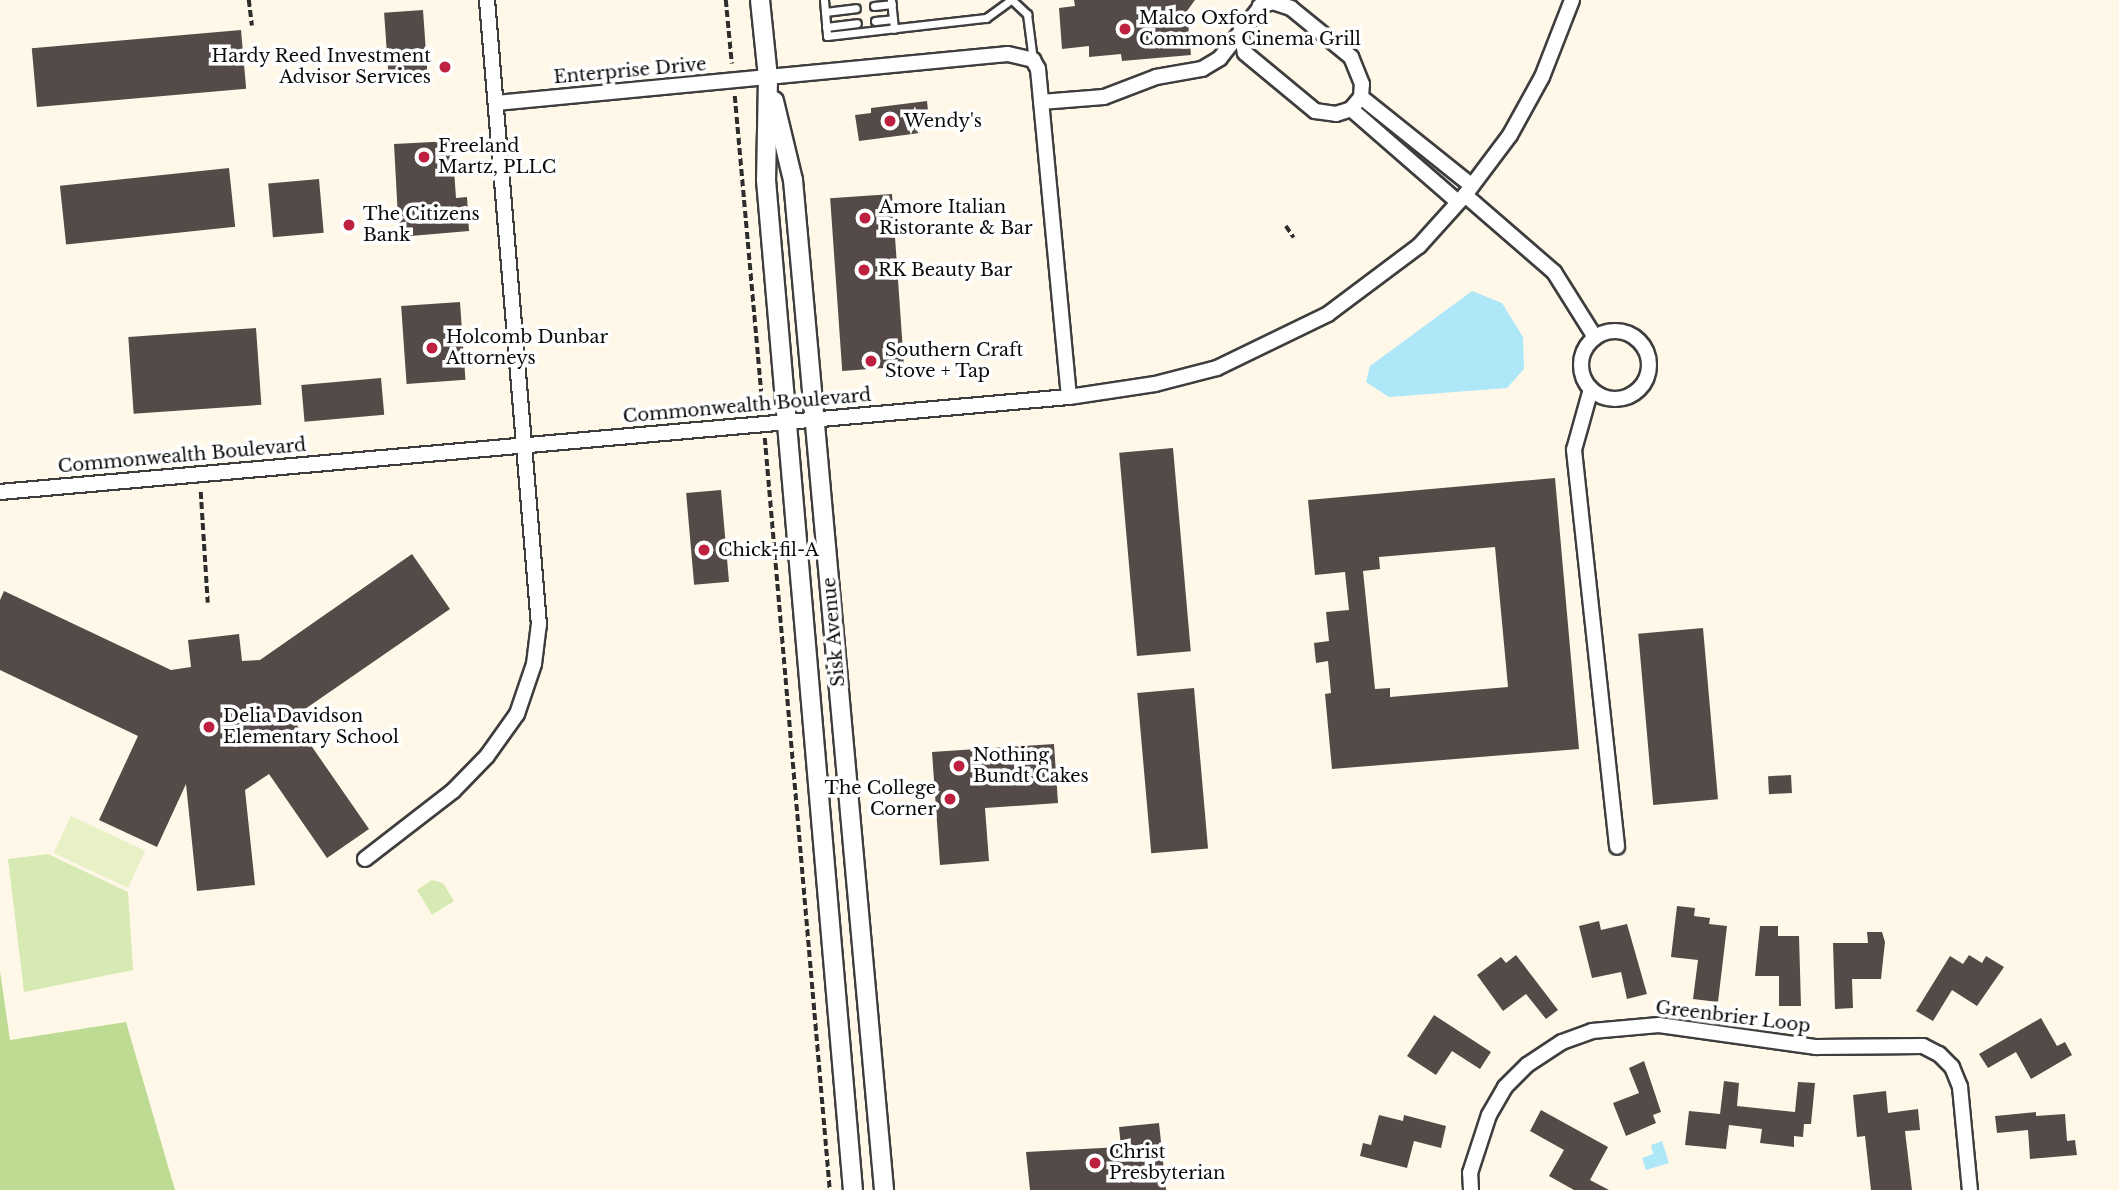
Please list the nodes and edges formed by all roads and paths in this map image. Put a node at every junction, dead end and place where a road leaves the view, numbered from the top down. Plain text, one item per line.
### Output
1 (249, 0) edge
2 (486, 0) edge
3 (726, 0) edge
4 (760, 0) edge
5 (824, 0) edge
6 (1011, 0) edge
7 (1572, 0) edge
8 (892, 2) edge
9 (1263, 3) edge
10 (874, 6) dead end
11 (856, 8) dead end
12 (825, 12) junction
13 (893, 19) junction
14 (875, 21) dead end
15 (857, 23) dead end
16 (252, 26) dead end
17 (826, 27) junction
18 (894, 29) junction
19 (1241, 29) junction
20 (1033, 60) junction
21 (768, 78) junction
22 (734, 81) junction
23 (1361, 96) junction
24 (1041, 102) junction
25 (496, 103) junction
26 (1351, 109) junction
27 (1465, 194) junction
28 (1286, 226) dead end
29 (1294, 238) dead end
30 (1595, 337) junction
31 (1591, 390) junction
32 (1069, 397) junction
33 (816, 421) junction
34 (786, 423) junction
35 (764, 424) junction
36 (525, 445) junction
37 (0, 492) edge
38 (201, 492) dead end
39 (208, 603) dead end
40 (1617, 847) dead end
41 (365, 859) dead end
42 (830, 1190) edge
43 (853, 1190) edge
44 (884, 1190) edge
45 (1471, 1190) edge
46 (1970, 1190) edge

1 - 16 path
2 - 25 street
3 - 22 path
4 - 21 street, Sisk Avenue
5 - 12 lane
6 - 18 lane
6 - 20 lane
7 - 27 street, Commonwealth Boulevard
8 - 10 lane
8 - 13 lane
9 - 19 street
9 - 23 street
11 - 12 lane
12 - 17 lane
13 - 14 lane
13 - 18 lane
15 - 17 lane
17 - 18 lane
19 - 24 street
19 - 26 street
20 - 21 street, Enterprise Drive
20 - 24 street
21 - 22 street, Enterprise Drive
21 - 33 street, Sisk Avenue
21 - 34 street, Sisk Avenue
22 - 25 street, Enterprise Drive
22 - 35 path
23 - 26 street
23 - 27 street
24 - 32 street
25 - 36 street
26 - 27 street
27 - 30 street
27 - 32 street, Commonwealth Boulevard
28 - 29 path
30 - 31 street
30 - 31 street
31 - 40 street
32 - 33 street, Commonwealth Boulevard
33 - 34 street, Commonwealth Boulevard
33 - 44 street, Sisk Avenue
34 - 35 street, Commonwealth Boulevard
34 - 43 street, Sisk Avenue
35 - 36 street, Commonwealth Boulevard
35 - 42 path
36 - 37 street, Commonwealth Boulevard
36 - 41 street
38 - 39 path
45 - 46 street, Greenbrier Loop

